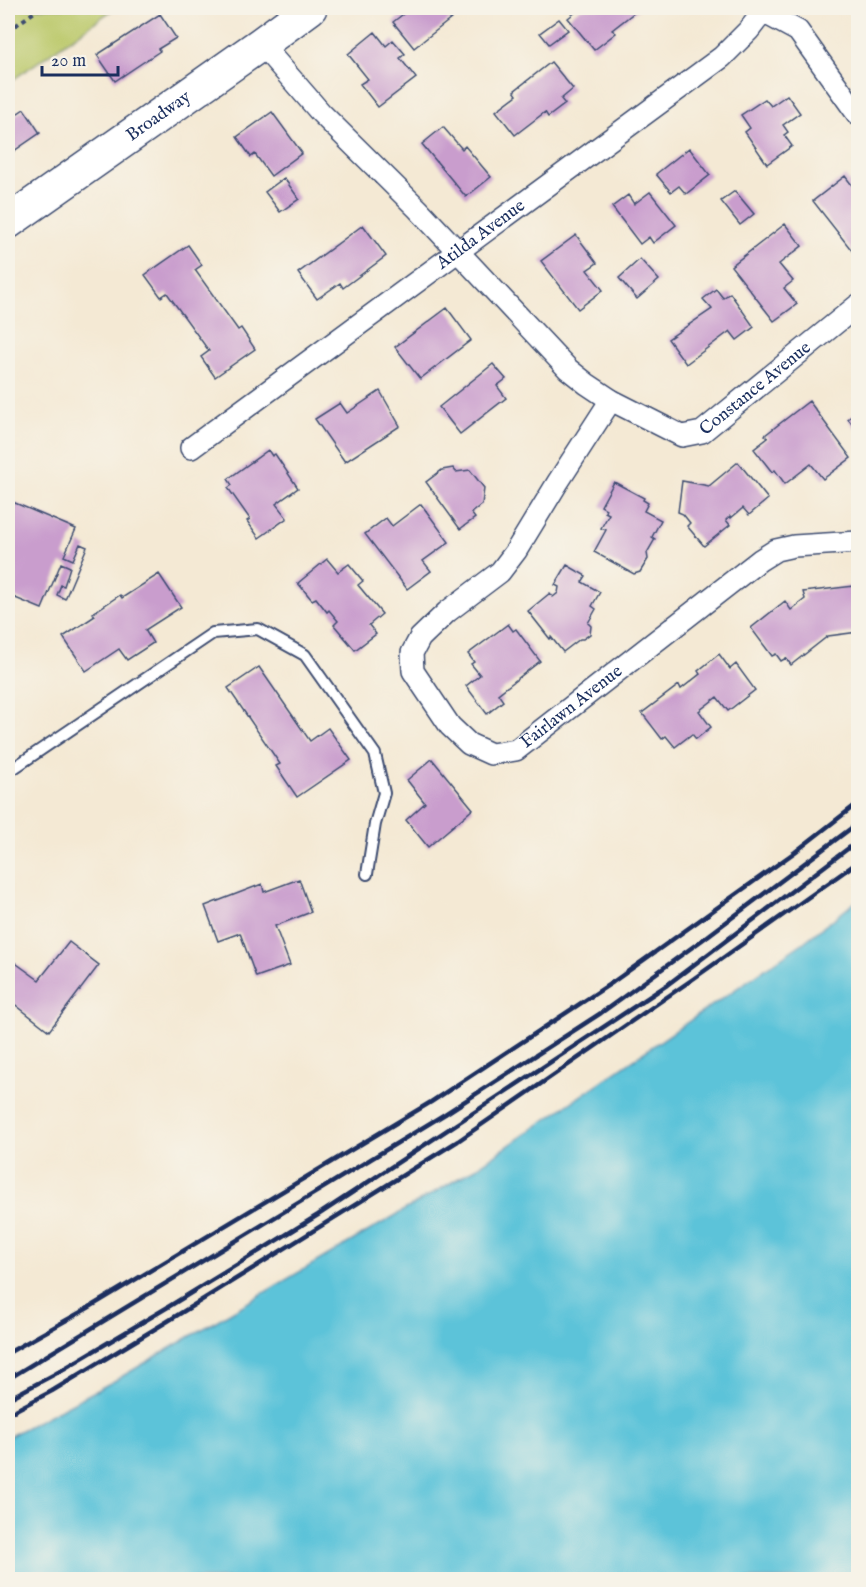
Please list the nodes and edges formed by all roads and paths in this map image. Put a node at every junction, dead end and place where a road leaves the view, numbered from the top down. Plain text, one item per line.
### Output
1 (40, 8) edge
2 (310, 8) edge
3 (762, 10) edge
4 (8, 31) edge
5 (261, 44) junction
6 (858, 114) edge
7 (8, 222) edge
8 (458, 251) junction
9 (858, 305) edge
10 (611, 400) junction
11 (191, 448) dead end
12 (858, 542) edge
13 (8, 772) edge
14 (367, 874) dead end

1 - 4 path
2 - 5 main road, Broadway
3 - 6 street
3 - 8 street, Atilda Avenue
5 - 7 main road, Broadway
5 - 8 street, Constance Avenue
8 - 10 street, Constance Avenue
8 - 11 street, Atilda Avenue
9 - 10 street, Constance Avenue
10 - 12 street, Fairlawn Avenue
13 - 14 lane

